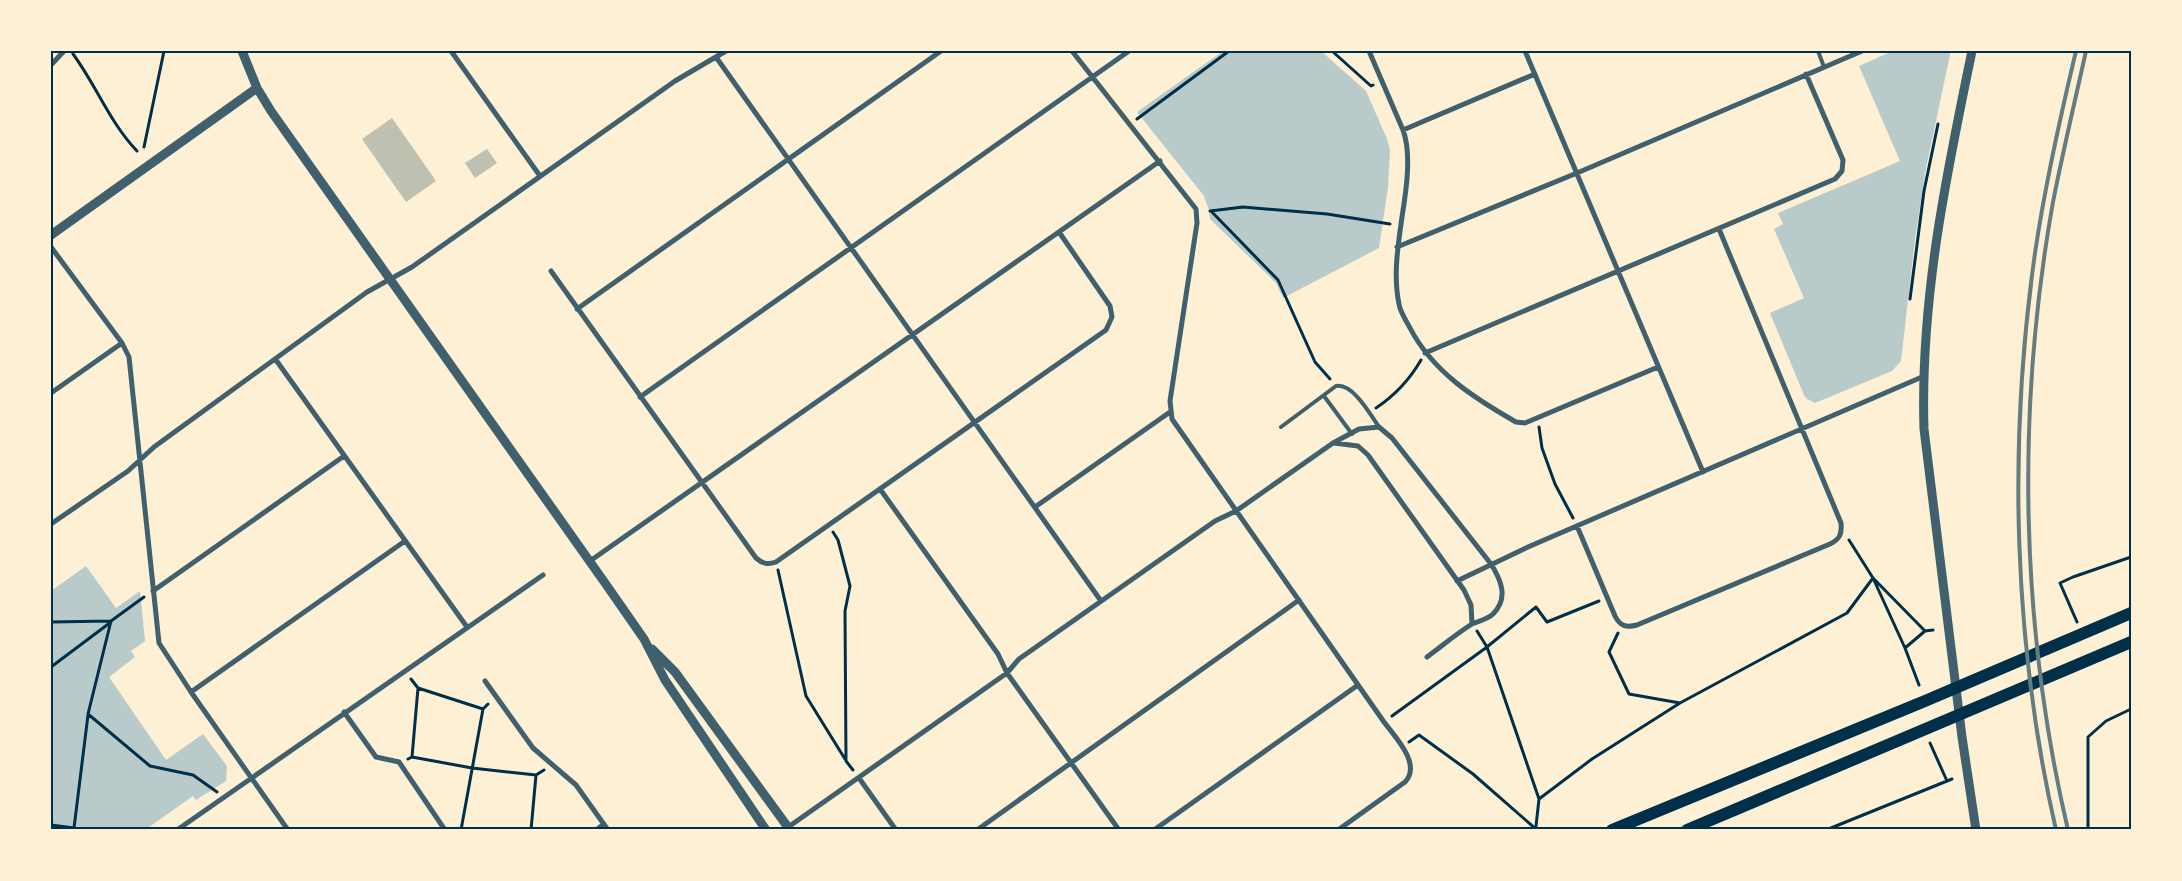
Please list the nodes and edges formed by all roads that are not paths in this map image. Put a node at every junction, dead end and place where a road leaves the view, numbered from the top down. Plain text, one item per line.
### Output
1 (64, 51) edge
2 (242, 51) edge
3 (451, 51) edge
4 (726, 51) edge
5 (941, 51) edge
6 (1072, 51) edge
7 (1129, 51) edge
8 (1369, 51) edge
9 (1525, 51) edge
10 (1818, 51) edge
11 (1862, 51) edge
12 (1972, 51) edge
13 (716, 57) junction
14 (51, 65) edge
15 (1824, 66) junction
16 (1535, 74) junction
17 (1806, 74) junction
18 (1093, 77) junction
19 (257, 88) junction
20 (1404, 130) junction
21 (788, 160) junction
22 (1160, 161) junction
23 (1577, 173) junction
24 (540, 176) junction
25 (1719, 229) junction
26 (1059, 232) junction
27 (51, 235) edge
28 (51, 247) edge
29 (1397, 247) junction
30 (851, 248) junction
31 (551, 271) dead end
32 (1618, 271) junction
33 (389, 280) junction
34 (577, 309) junction
35 (912, 334) junction
36 (122, 343) junction
37 (1425, 353) junction
38 (276, 360) junction
39 (1658, 366) junction
40 (1922, 377) junction
41 (51, 393) edge
42 (1324, 396) junction
43 (640, 397) junction
44 (1170, 412) junction
45 (975, 422) junction
46 (1281, 427) dead end
47 (1379, 427) junction
48 (1802, 429) junction
49 (1352, 434) junction
50 (1333, 442) junction
51 (344, 456) junction
52 (140, 459) junction
53 (1703, 472) junction
54 (702, 484) junction
55 (880, 489) junction
56 (1035, 507) junction
57 (1236, 511) junction
58 (51, 524) edge
59 (1577, 526) junction
60 (405, 541) junction
61 (590, 561) junction
62 (1491, 564) junction
63 (543, 575) dead end
64 (1457, 580) junction
65 (153, 591) junction
66 (1298, 600) junction
67 (1101, 601) junction
68 (2131, 613) edge
69 (1472, 624) junction
70 (466, 627) junction
71 (644, 640) junction
72 (2131, 642) edge
73 (1427, 657) dead end
74 (1007, 673) junction
75 (485, 681) dead end
76 (1358, 685) junction
77 (191, 692) junction
78 (344, 712) junction
79 (1071, 762) junction
80 (251, 778) junction
81 (859, 778) junction
82 (604, 824) junction
83 (787, 829) edge
84 (177, 830) edge
85 (288, 830) edge
86 (445, 830) edge
87 (596, 830) edge
88 (608, 830) edge
89 (766, 830) edge
90 (896, 830) edge
91 (977, 830) edge
92 (1119, 830) edge
93 (1154, 830) edge
94 (1338, 830) edge
95 (1612, 830) edge
96 (1687, 830) edge
97 (1976, 830) edge

1 - 14 street
2 - 19 street
3 - 24 street
4 - 13 street
5 - 21 street
6 - 18 street
7 - 18 street
8 - 20 street
9 - 16 street
10 - 15 lane
11 - 15 street
12 - 40 street
13 - 21 street
13 - 24 street
15 - 17 street
16 - 20 street
16 - 23 street
17 - 23 street
17 - 25 street
18 - 22 street
18 - 30 street
19 - 27 street
19 - 33 street
20 - 29 street
21 - 30 street
21 - 34 street
22 - 26 street
22 - 44 street
23 - 29 street
23 - 32 street
24 - 33 street
25 - 32 street
25 - 48 street
26 - 35 street
26 - 45 street
28 - 36 street
29 - 37 street
30 - 35 street
30 - 43 street
31 - 34 street
32 - 37 street
32 - 39 street
33 - 38 street
33 - 61 street
34 - 43 street
35 - 45 street
35 - 54 street
36 - 41 street
36 - 52 street
37 - 39 street
38 - 51 street
38 - 52 street
39 - 53 street
40 - 48 street
40 - 97 street
42 - 46 lane
42 - 47 lane
42 - 49 lane
43 - 54 street
44 - 56 street
44 - 57 street
45 - 55 street
45 - 56 street
47 - 49 street
47 - 62 street
48 - 53 street
48 - 59 street
49 - 50 street
50 - 57 street
50 - 64 street
51 - 60 street
51 - 65 street
52 - 58 street
52 - 65 street
53 - 59 street
54 - 55 street
54 - 61 street
55 - 74 street
56 - 67 street
57 - 66 street
57 - 67 street
59 - 62 street
60 - 70 street
60 - 77 street
61 - 71 street
62 - 64 street
62 - 69 street
63 - 70 street
64 - 69 street
65 - 77 street
66 - 76 street
66 - 79 street
67 - 74 street
68 - 95 main road
69 - 73 street
70 - 78 street
71 - 83 street
71 - 89 street
72 - 96 main road
74 - 79 street
74 - 81 street
75 - 82 street
76 - 93 street
76 - 94 street
77 - 80 street
78 - 80 street
78 - 86 street
79 - 91 street
79 - 92 street
80 - 84 street
80 - 85 street
81 - 83 street
81 - 90 street
82 - 87 street
82 - 88 street

